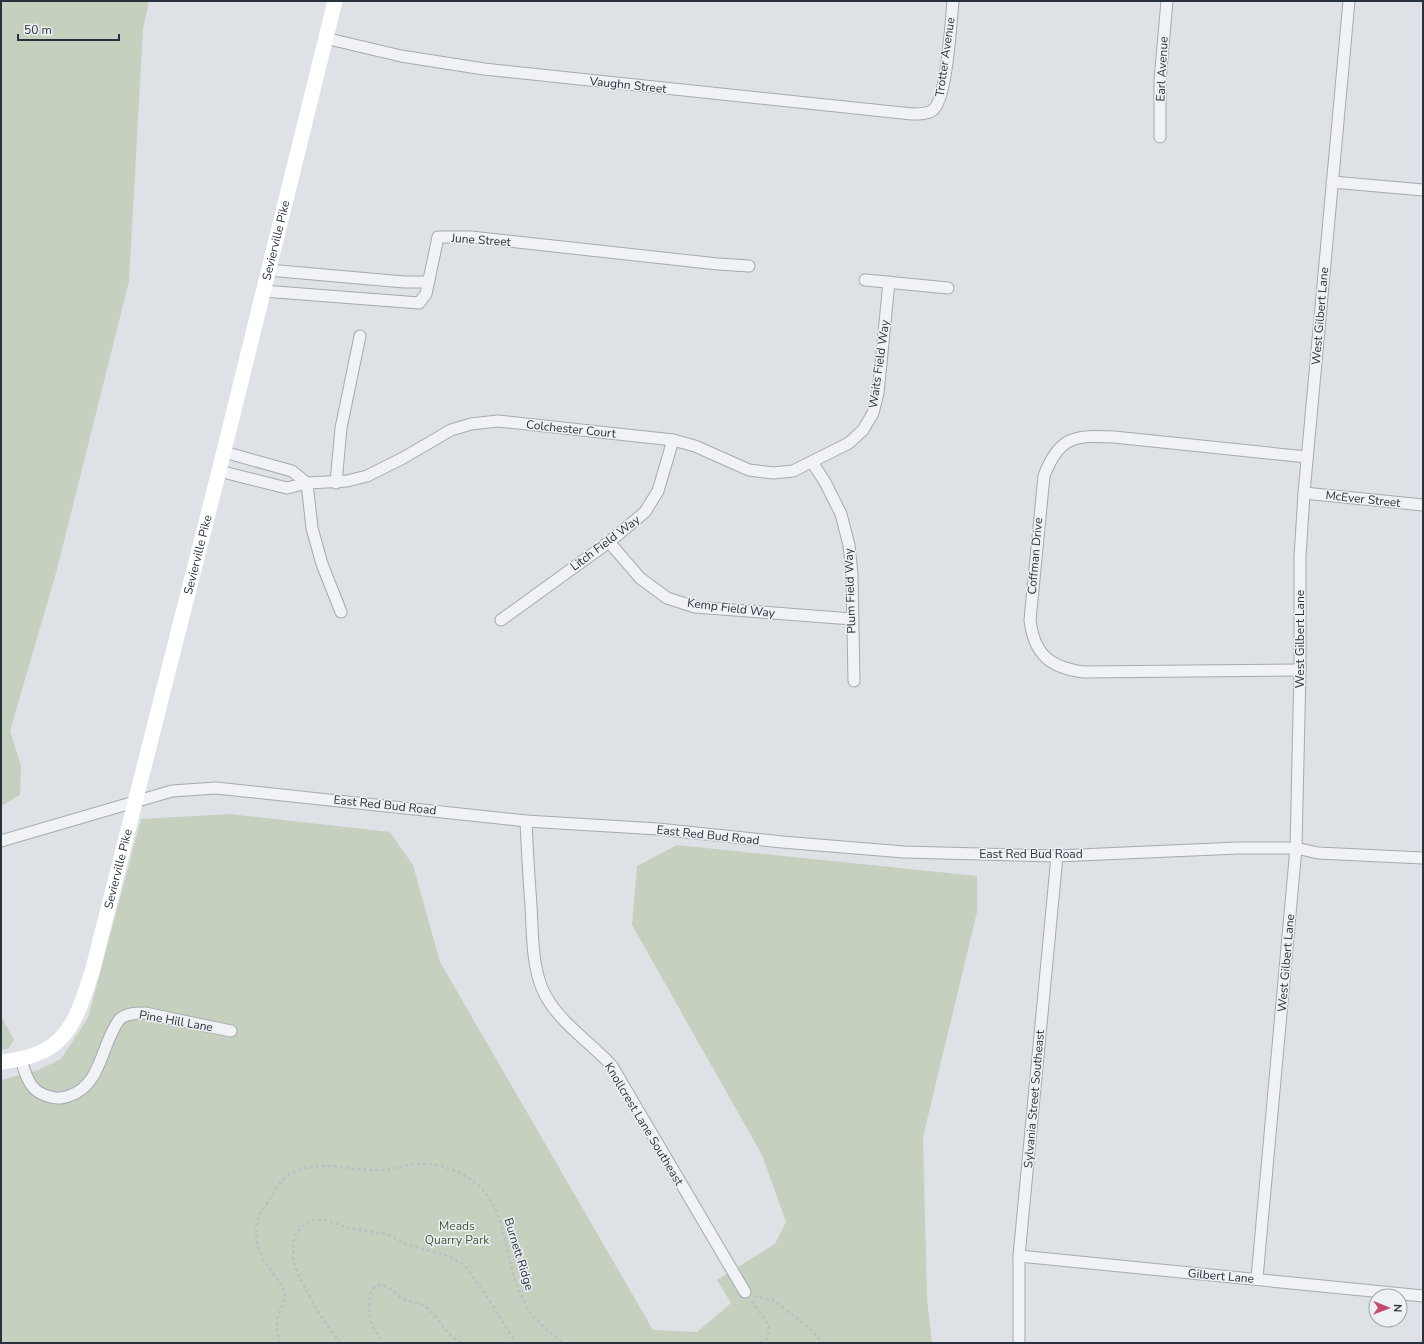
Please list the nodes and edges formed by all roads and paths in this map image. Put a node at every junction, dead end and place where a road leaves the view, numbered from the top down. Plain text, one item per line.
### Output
1 (335, 1) edge
2 (953, 1) edge
3 (1167, 1) edge
4 (1349, 1) edge
5 (325, 38) junction
6 (933, 110) joint
7 (1160, 137) dead end
8 (1332, 182) junction
9 (1423, 190) edge
10 (749, 266) dead end
11 (268, 270) junction
12 (865, 280) dead end
13 (428, 282) junction
14 (889, 282) junction
15 (948, 288) dead end
16 (263, 291) junction
17 (360, 336) dead end
18 (673, 440) junction
19 (224, 452) junction
20 (1307, 457) junction
21 (812, 462) junction
22 (219, 471) junction
23 (307, 483) junction
24 (336, 483) junction
25 (1304, 493) junction
26 (1423, 505) edge
27 (609, 542) junction
28 (341, 612) dead end
29 (852, 619) junction
30 (501, 620) dead end
31 (1300, 670) junction
32 (854, 681) dead end
33 (135, 801) junction
34 (526, 821) junction
35 (1, 841) edge
36 (1296, 848) junction
37 (1057, 856) junction
38 (1423, 858) edge
39 (231, 1031) dead end
40 (21, 1060) junction
41 (1, 1062) edge
42 (1019, 1256) junction
43 (1258, 1278) junction
44 (745, 1292) junction
45 (1423, 1296) edge
46 (279, 1343) edge
47 (340, 1343) edge
48 (386, 1343) edge
49 (462, 1343) edge
50 (516, 1343) edge
51 (563, 1343) edge
52 (760, 1343) edge
53 (823, 1343) edge
54 (1019, 1343) edge

1 - 5 street, Sevierville Pike
2 - 6 street, Trotter Avenue
3 - 7 street, Earl Avenue
4 - 8 street, West Gilbert Lane
5 - 6 street, Vaughn Street
5 - 11 street, Sevierville Pike
8 - 9 street
8 - 20 street, West Gilbert Lane
10 - 13 street, June Street
11 - 13 street
11 - 16 street, Sevierville Pike
12 - 14 street
13 - 16 street, June Street
14 - 15 street
14 - 21 street, Waits Field Way
16 - 19 street, Sevierville Pike
17 - 24 street
18 - 21 street, Colchester Court
18 - 24 street, Colchester Court
18 - 27 street, Litch Field Way
19 - 22 street, Sevierville Pike
19 - 23 street
20 - 25 street, West Gilbert Lane
20 - 31 street, Coffman Drive
21 - 29 street, Plum Field Way
22 - 23 street, Colchester Court
22 - 33 street, Sevierville Pike
23 - 24 street, Colchester Court
23 - 28 street
25 - 26 street, McEver Street
25 - 31 street, West Gilbert Lane
27 - 29 street, Kemp Field Way
27 - 30 street, Litch Field Way
29 - 32 street, Plum Field Way
31 - 36 street, West Gilbert Lane
33 - 34 street, East Red Bud Road
33 - 35 street, East Red Bud Road
33 - 40 street, Sevierville Pike
34 - 37 street, East Red Bud Road
34 - 44 street, Knollcrest Lane Southeast
36 - 37 street, East Red Bud Road
36 - 38 street, East Red Bud Road
36 - 43 street, West Gilbert Lane
37 - 42 street, Sylvania Street Southeast
39 - 40 street, Pine Hill Lane
40 - 41 street, Sevierville Pike
42 - 43 street, Gilbert Lane
42 - 54 street, Sylvania Street Southeast
43 - 45 street, Gilbert Lane
44 - 52 path
44 - 53 path
46 - 51 path, Burnett Ridge
47 - 50 path
48 - 49 path

